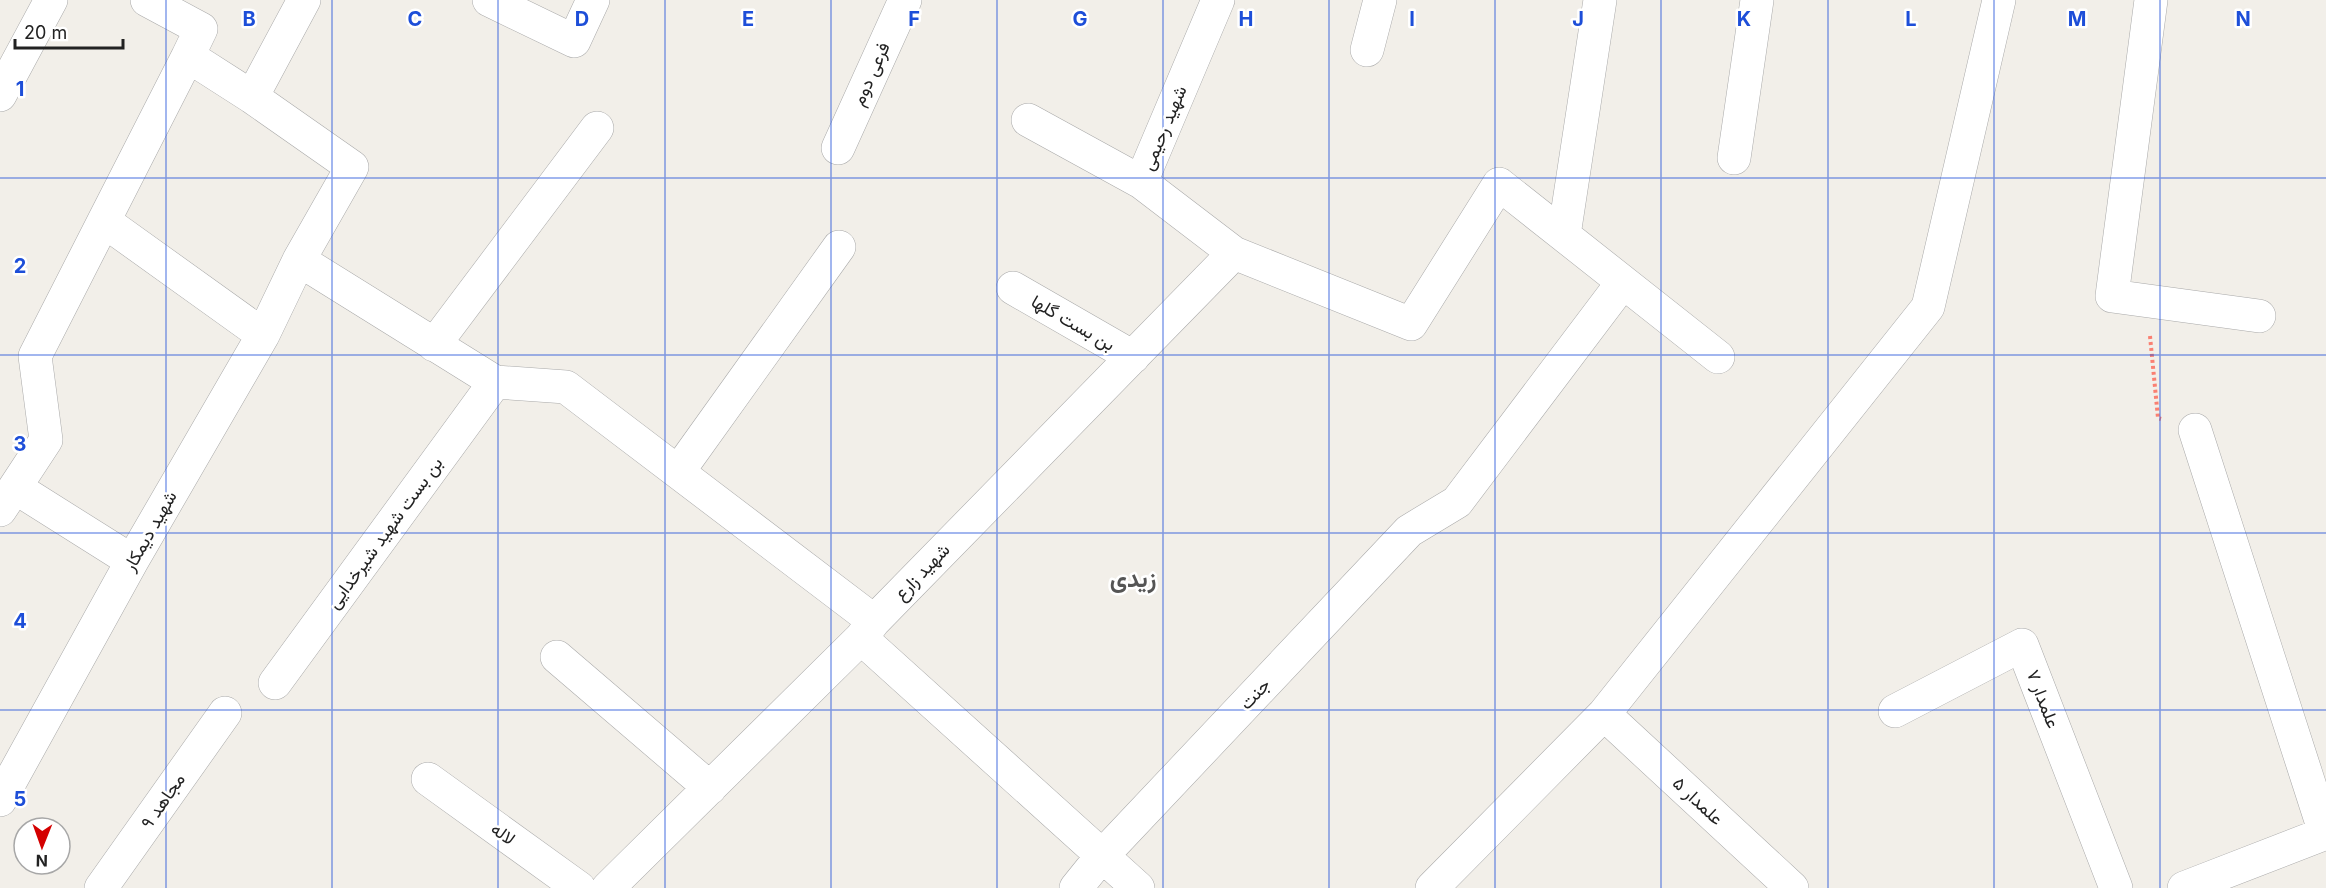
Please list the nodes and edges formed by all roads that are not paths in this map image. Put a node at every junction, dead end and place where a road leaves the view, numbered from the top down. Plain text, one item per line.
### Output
1 (51, 0) edge
2 (147, 0) edge
3 (304, 0) edge
4 (489, 0) edge
5 (593, 0) edge
6 (904, 0) edge
7 (1218, 0) edge
8 (1380, 0) edge
9 (1600, 0) edge
10 (1757, 0) edge
11 (1999, 0) edge
12 (2151, 0) edge
13 (1367, 50) dead end
14 (188, 56) junction
15 (0, 95) edge
16 (252, 97) junction
17 (1028, 120) dead end
18 (597, 128) dead end
19 (838, 148) dead end
20 (1734, 158) dead end
21 (1141, 182) junction
22 (104, 221) junction
23 (1564, 235) junction
24 (839, 247) dead end
25 (1234, 253) junction
26 (299, 260) junction
27 (1623, 282) junction
28 (1013, 288) dead end
29 (2259, 316) dead end
30 (262, 336) junction
31 (434, 345) junction
32 (1133, 357) junction
33 (1718, 357) dead end
34 (495, 382) junction
35 (2195, 430) road end
36 (678, 471) junction
37 (8, 499) edge
38 (132, 561) junction
39 (867, 630) junction
40 (557, 657) dead end
41 (276, 683) dead end
42 (1895, 711) dead end
43 (225, 713) dead end
44 (1604, 714) junction
45 (428, 779) dead end
46 (710, 788) junction
47 (0, 800) edge
48 (2325, 833) edge
49 (1101, 857) junction
50 (2235, 879) edge
51 (101, 888) edge
52 (579, 888) edge
53 (609, 888) edge
54 (1076, 888) edge
55 (1138, 888) edge
56 (1432, 888) edge
57 (1792, 888) edge
58 (2116, 888) edge
59 (2184, 888) edge

1 - 15 street
2 - 14 street
3 - 16 street
4 - 5 street
6 - 19 street, فرعی دوم
7 - 21 street, شهید رحیمی
8 - 13 street
9 - 23 street
10 - 20 street
11 - 44 street
12 - 29 street
14 - 16 street
14 - 22 street
16 - 26 street, شهید دیمکار
17 - 21 street
18 - 31 street
21 - 25 street, شهید رحیمی
22 - 30 street
22 - 37 street
23 - 25 street, شهید رحیمی
23 - 27 street
24 - 36 street
25 - 32 street, شهید زارع
26 - 30 street, شهید دیمکار
26 - 31 street
27 - 33 street
27 - 49 street, جنت
28 - 32 street, بن بست گلها
30 - 38 street, شهید دیمکار
31 - 34 street
32 - 39 street, شهید زارع
34 - 36 street
34 - 41 street, بن بست شهید شیرخدایی
35 - 48 street
36 - 39 street
37 - 38 street
38 - 47 street, شهید دیمکار
39 - 46 street, شهید زارع
39 - 49 street
40 - 46 street
42 - 58 street, علمدار ۷
43 - 51 street, مجاهد ۹
44 - 56 street
44 - 57 street, علمدار ۵
45 - 52 street, لاله
46 - 53 street, شهید زارع
48 - 50 street
49 - 54 street, جنت
49 - 55 street
50 - 59 street

